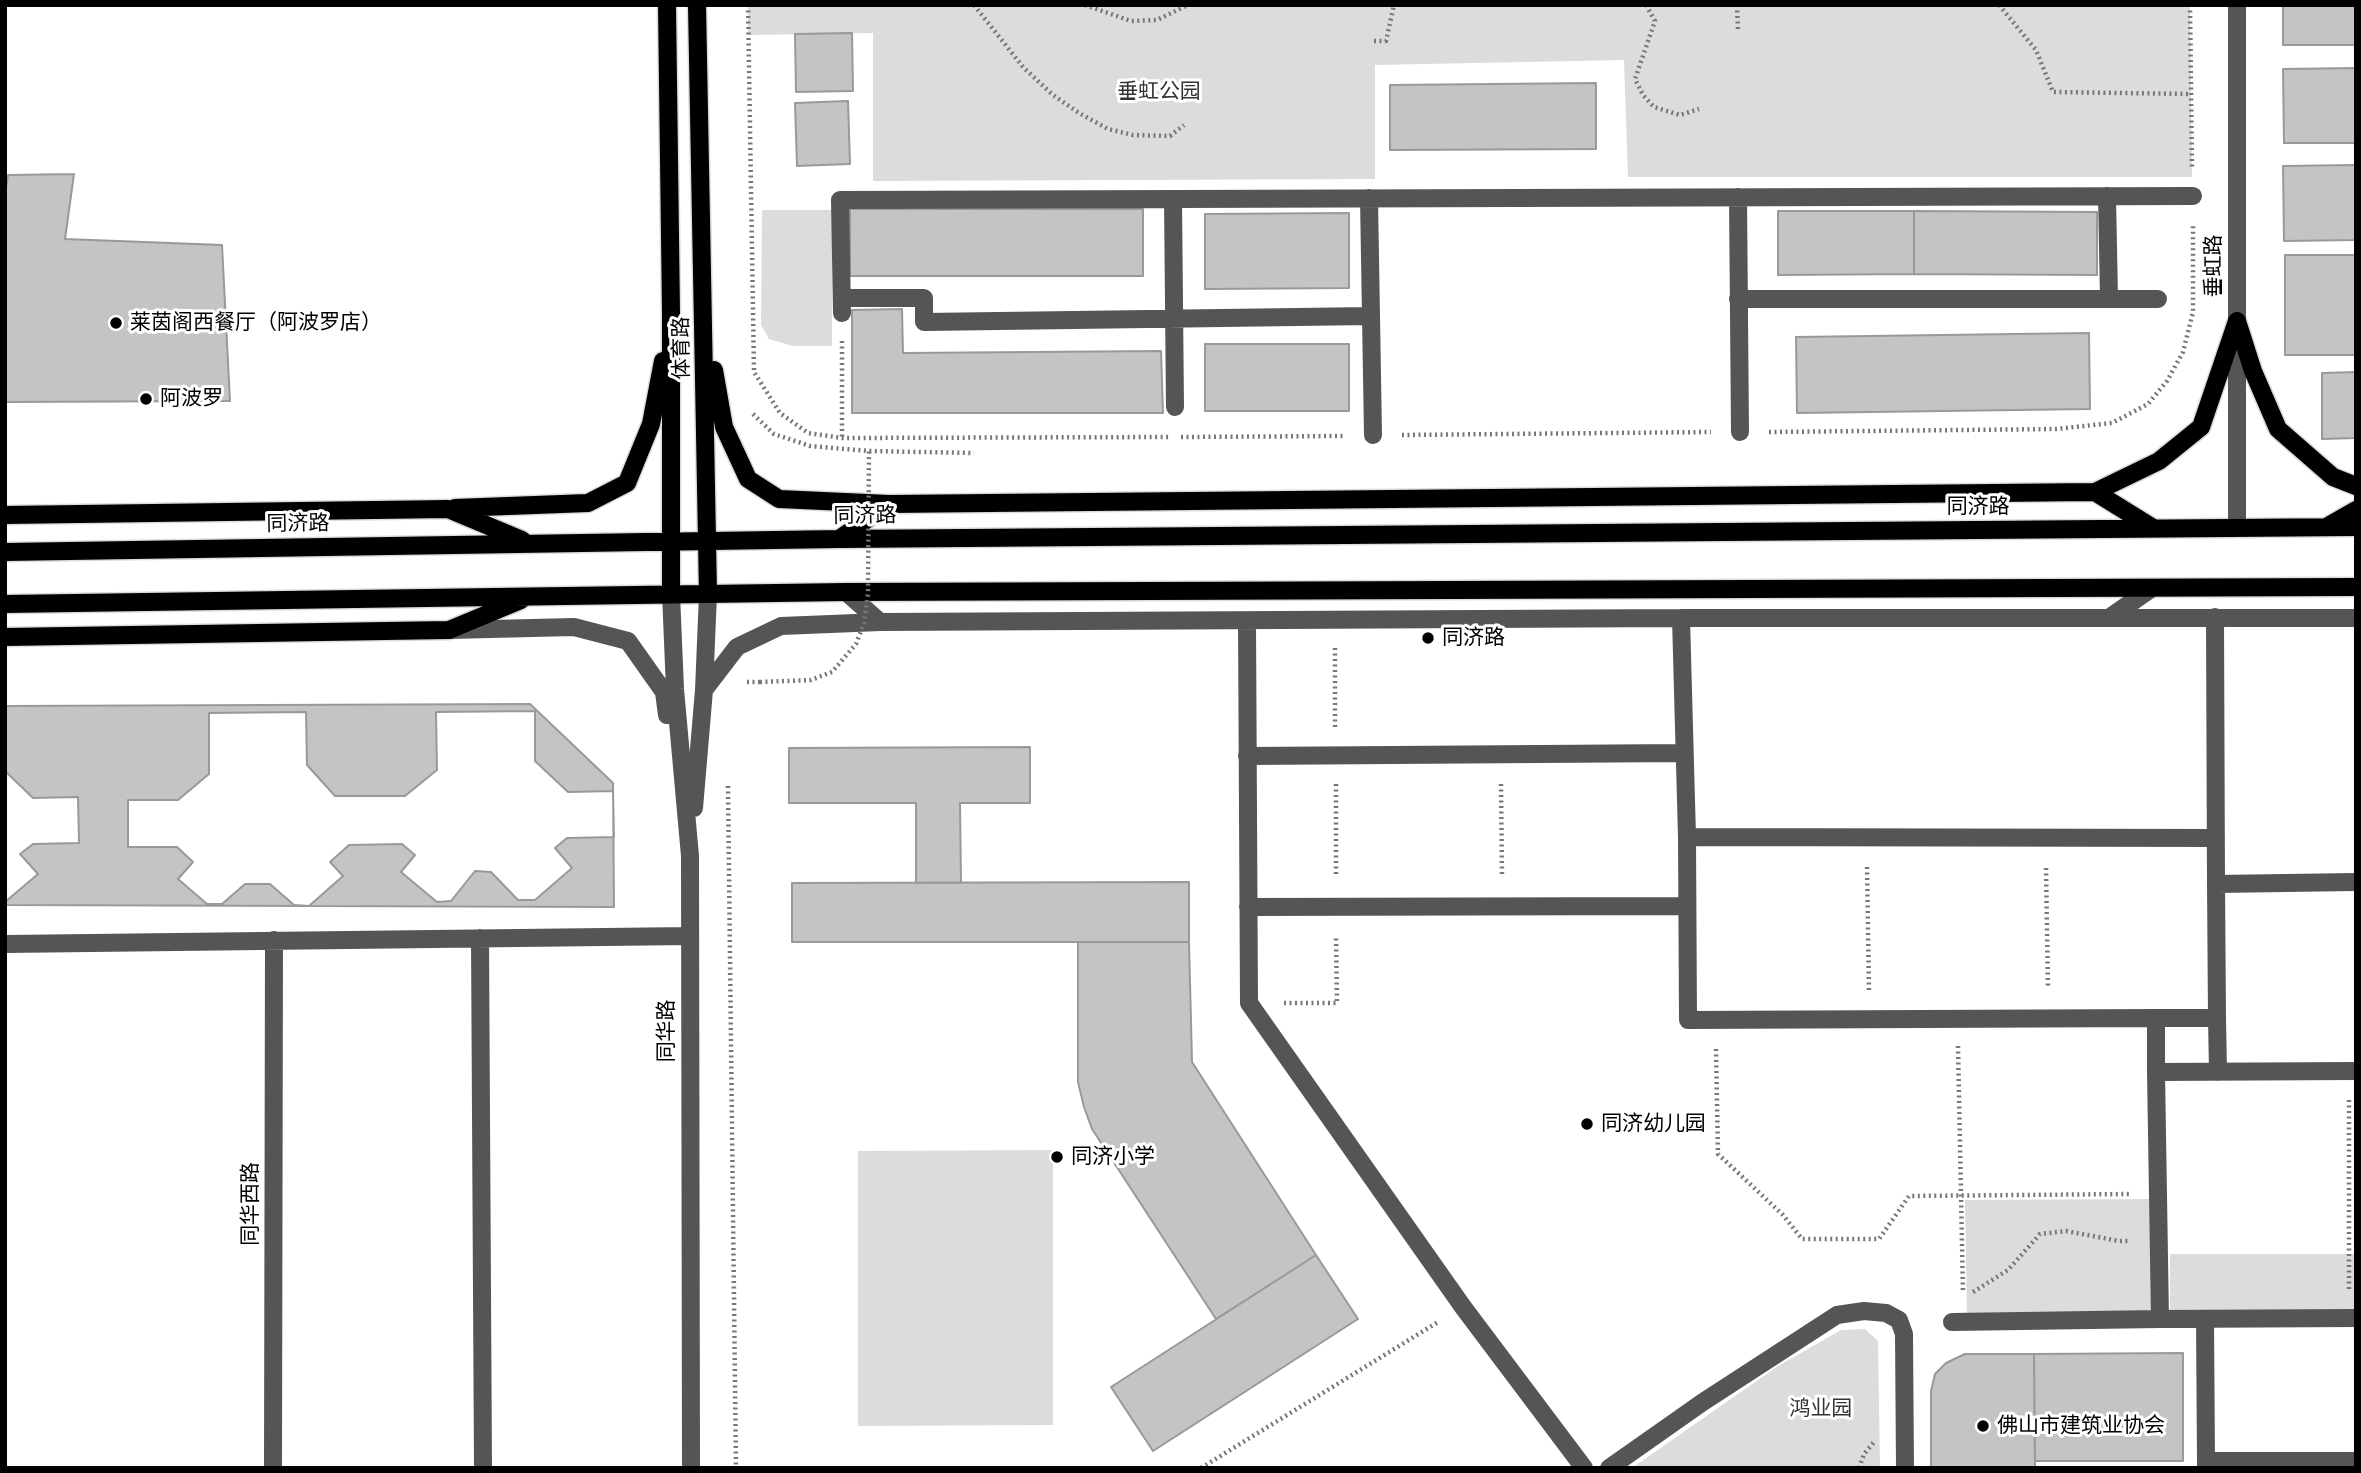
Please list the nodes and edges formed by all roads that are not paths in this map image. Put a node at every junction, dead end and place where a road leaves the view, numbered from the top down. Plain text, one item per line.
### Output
1 (667, 5) edge
2 (697, 5) edge
3 (2237, 5) edge
4 (2107, 196) junction
5 (2193, 196) road end
6 (1738, 197) junction
7 (1369, 198) junction
8 (1173, 199) junction
9 (1738, 299) junction
10 (2109, 299) junction
11 (2158, 299) dead end
12 (704, 311) junction
13 (671, 313) junction
14 (1371, 316) junction
15 (1174, 319) junction
16 (2237, 321) junction
17 (1175, 407) dead end
18 (1740, 432) road end
19 (1373, 435) road end
20 (2356, 486) edge
21 (2095, 492) junction
22 (889, 504) junction
23 (448, 509) junction
24 (2356, 510) edge
25 (5, 515) edge
26 (2237, 527) junction
27 (2326, 527) junction
28 (2356, 527) edge
29 (2152, 528) junction
30 (839, 539) junction
31 (708, 541) junction
32 (671, 542) junction
33 (528, 543) junction
34 (5, 552) edge
35 (2152, 587) junction
36 (2356, 587) edge
37 (846, 592) junction
38 (671, 594) junction
39 (708, 594) junction
40 (529, 596) junction
41 (2356, 601) edge
42 (5, 604) edge
43 (2216, 617) junction
44 (1681, 618) junction
45 (2109, 618) junction
46 (2347, 618) edge
47 (1247, 621) junction
48 (872, 622) junction
49 (449, 630) junction
50 (5, 637) edge
51 (704, 690) junction
52 (1684, 753) junction
53 (1247, 756) junction
54 (1687, 837) junction
55 (2216, 838) junction
56 (690, 856) junction
57 (2356, 881) edge
58 (2216, 884) junction
59 (1686, 906) junction
60 (1248, 907) junction
61 (690, 936) junction
62 (480, 938) junction
63 (274, 940) junction
64 (5, 944) edge
65 (2156, 1018) junction
66 (2217, 1018) junction
67 (2352, 1071) edge
68 (2156, 1072) junction
69 (2218, 1072) junction
70 (2352, 1318) edge
71 (2160, 1319) junction
72 (2205, 1319) junction
73 (1952, 1322) dead end
74 (2356, 1461) edge
75 (2206, 1464) edge
76 (273, 1468) edge
77 (483, 1468) edge
78 (691, 1468) edge
79 (1584, 1468) edge
80 (1609, 1468) edge
81 (1905, 1468) edge

1 - 13 main road, 体育路
2 - 12 main road, 体育路
3 - 16 street, 垂虹路
4 - 5 street
4 - 6 street
4 - 10 street
6 - 7 street
6 - 9 street
7 - 8 street
7 - 14 street
8 - 15 street
8 - 15 street
9 - 10 street
9 - 18 street
10 - 11 street
12 - 22 main road
12 - 31 main road, 体育路
13 - 23 main road
13 - 32 main road, 体育路
14 - 15 street
14 - 19 street
15 - 17 street
16 - 20 main road
16 - 21 main road
16 - 26 street, 垂虹路
21 - 22 main road
21 - 29 main road
22 - 30 main road
23 - 25 main road
23 - 33 main road
24 - 27 main road
26 - 27 main road, 同济路
26 - 29 main road, 同济路
27 - 28 main road, 同济路
29 - 30 main road, 同济路
30 - 31 main road, 同济路
31 - 32 main road, 同济路
31 - 39 main road, 体育路
32 - 33 main road, 同济路
32 - 38 main road, 体育路
33 - 34 main road, 同济路
35 - 36 main road
35 - 37 main road
35 - 45 street
37 - 39 main road
37 - 48 street
38 - 39 main road
38 - 40 main road
38 - 56 street, 同华路
39 - 51 street, 体育路
40 - 42 main road
40 - 49 main road
41 - 46 street
43 - 45 street
43 - 46 street
43 - 55 street
44 - 45 street
44 - 47 street
44 - 52 street
47 - 48 street
47 - 53 street
48 - 51 street
49 - 50 main road
49 - 56 street
51 - 56 street, 体育路
52 - 53 street
52 - 54 street
53 - 60 street
54 - 55 street
54 - 59 street
55 - 58 street
56 - 61 street, 同华路
57 - 58 street
58 - 66 street
59 - 60 street
59 - 65 street
60 - 79 street
61 - 62 street
61 - 78 street, 同华路
62 - 63 street
62 - 77 street
63 - 64 street
63 - 76 street, 同华西路
65 - 66 street
65 - 68 street
66 - 69 street
67 - 69 street
68 - 69 street
68 - 71 street
70 - 72 street
71 - 72 street
71 - 73 street
72 - 75 street
74 - 75 street
80 - 81 street

